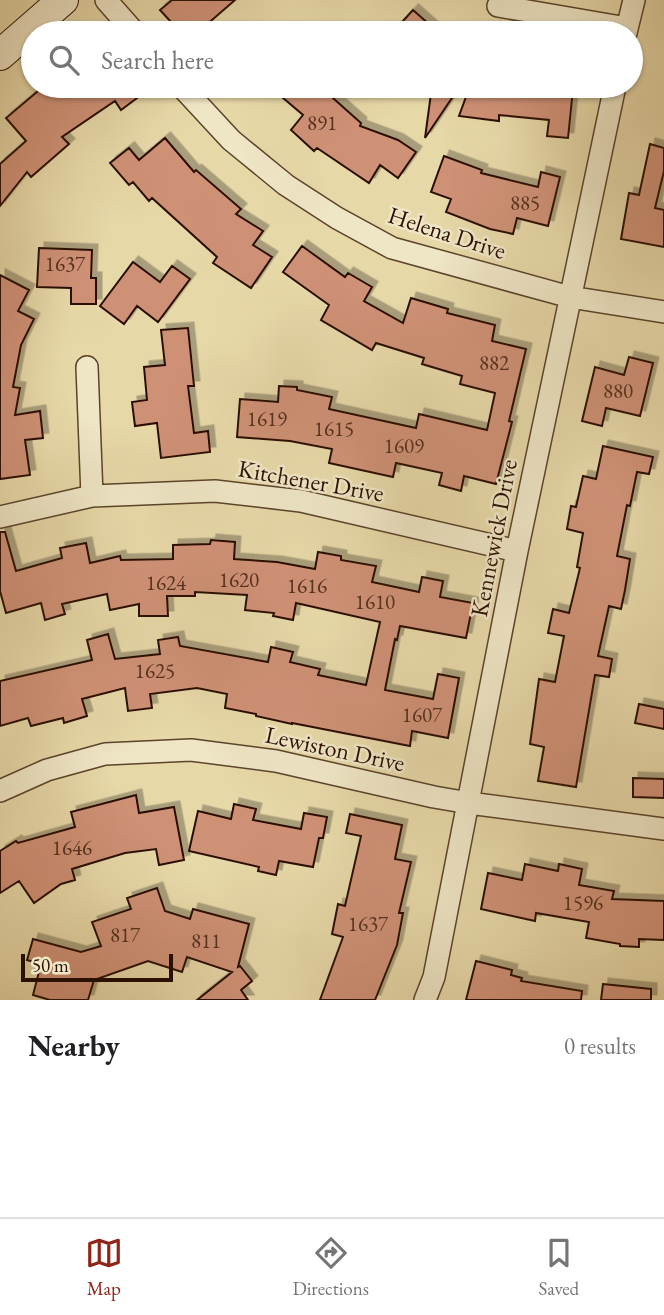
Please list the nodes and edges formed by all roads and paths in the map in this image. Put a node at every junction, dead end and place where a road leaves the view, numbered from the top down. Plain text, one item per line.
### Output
1 (63, 0) edge
2 (106, 0) edge
3 (634, 0) edge
4 (498, 6) dead end
5 (39, 21) edge
6 (124, 21) edge
7 (575, 21) edge
8 (629, 21) edge
9 (21, 37) edge
10 (0, 55) edge
11 (192, 98) edge
12 (612, 98) edge
13 (570, 297) junction
14 (664, 312) edge
15 (87, 367) dead end
16 (92, 496) junction
17 (0, 517) edge
18 (517, 551) junction
19 (0, 791) edge
20 (469, 803) junction
21 (664, 829) edge
22 (425, 1000) edge

1 - 5 main road
2 - 6 street
3 - 8 street
4 - 7 street
9 - 10 main road
11 - 13 street, Helena Drive
12 - 13 street, Kennewick Drive
13 - 14 street, Helena Drive
13 - 18 street, Kennewick Drive
15 - 16 street
16 - 17 street, Kitchener Drive
16 - 18 street, Kitchener Drive
18 - 20 street, Kennewick Drive
19 - 20 street, Lewiston Drive
20 - 21 street, Lewiston Drive
20 - 22 street, Kennewick Drive

